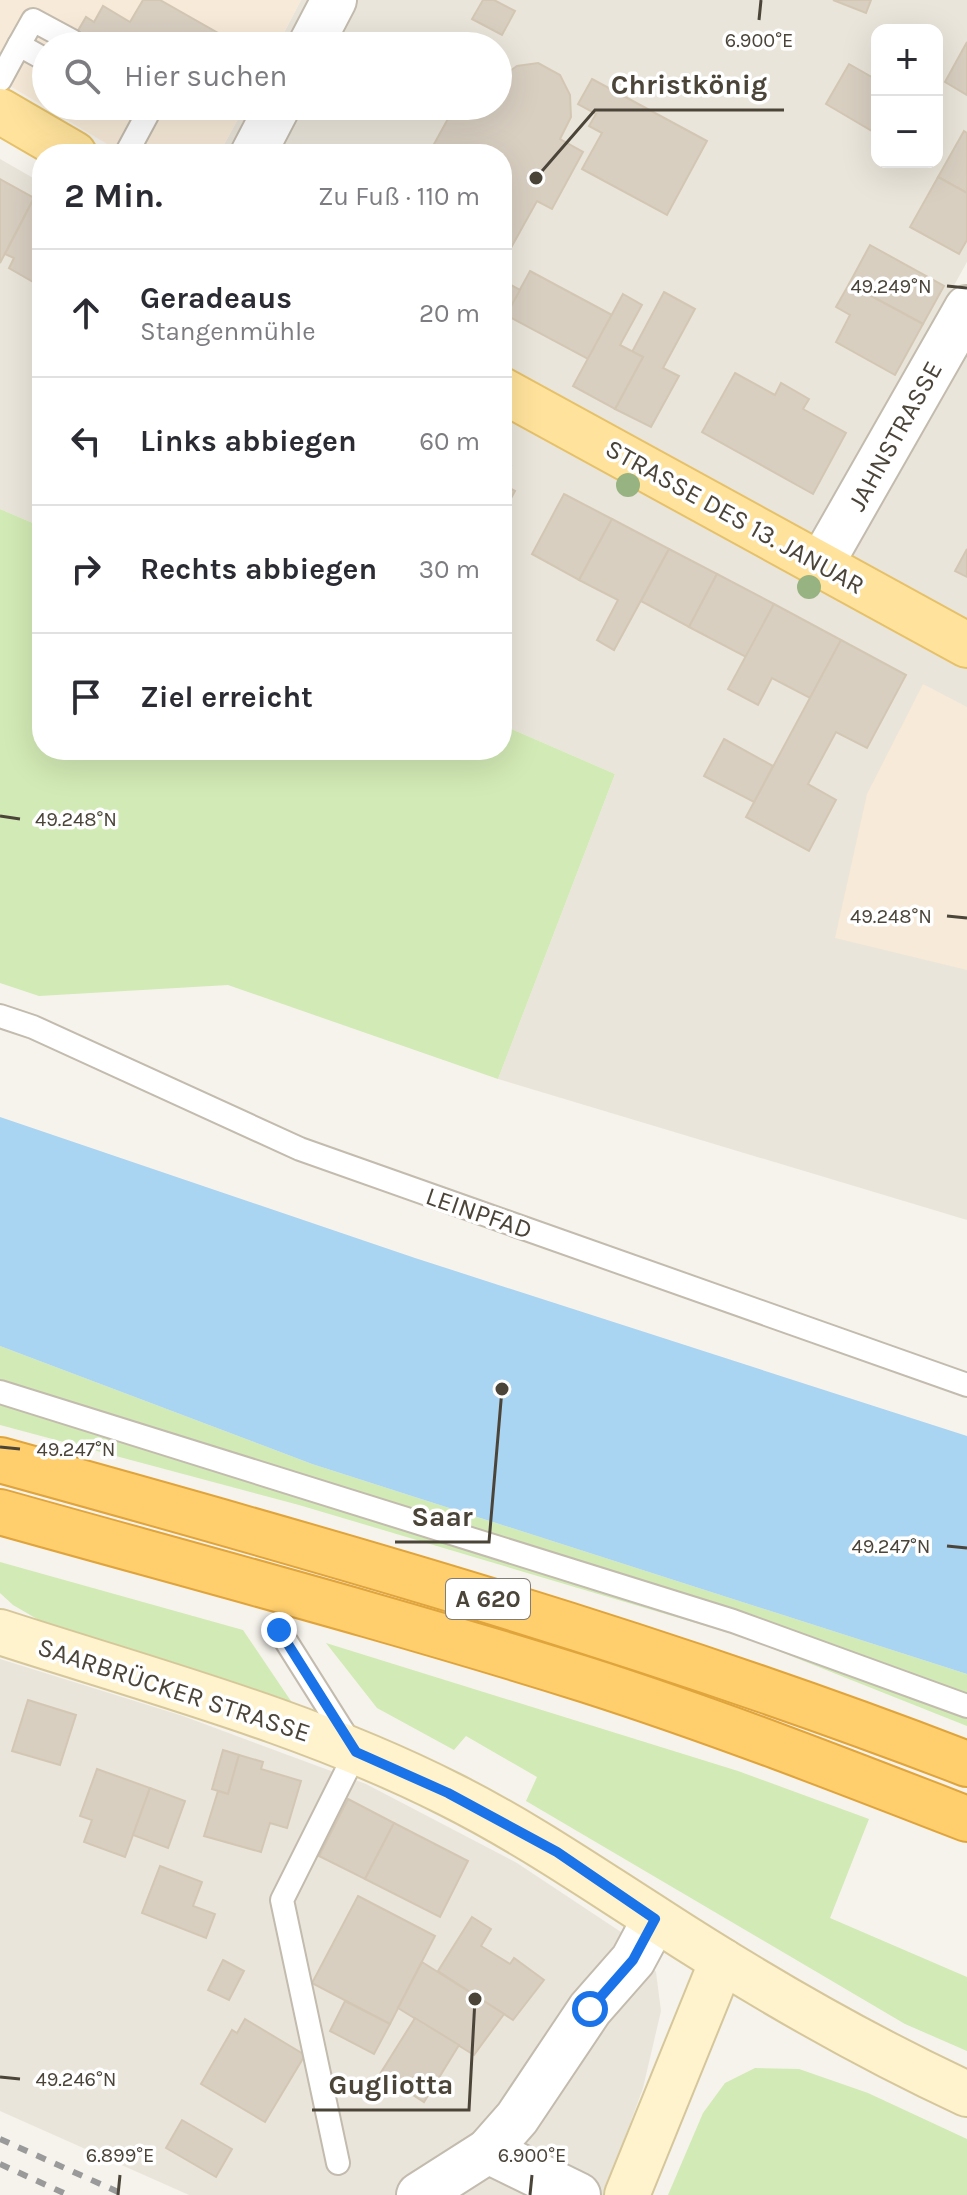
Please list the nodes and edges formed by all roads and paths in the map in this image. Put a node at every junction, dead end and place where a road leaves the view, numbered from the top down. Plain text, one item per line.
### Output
1 (334, 0) edge
2 (55, 32) edge
3 (317, 32) edge
4 (19, 45) junction
5 (32, 52) edge
6 (0, 80) edge
7 (0, 111) edge
8 (139, 120) edge
9 (271, 120) edge
10 (57, 144) edge
11 (130, 144) edge
12 (258, 144) edge
13 (967, 308) edge
14 (512, 395) edge
15 (821, 564) junction
16 (967, 645) edge
17 (0, 1016) edge
18 (967, 1385) edge
19 (0, 1392) edge
20 (0, 1460) edge
21 (0, 1512) edge
22 (279, 1630) dead end
23 (0, 1632) edge
24 (967, 1706) edge
25 (356, 1752) junction
26 (967, 1764) edge
27 (967, 1819) edge
28 (655, 1919) junction
29 (722, 1961) junction
30 (967, 2094) edge
31 (488, 2151) junction
32 (338, 2163) dead end
33 (419, 2195) edge
34 (578, 2195) edge
35 (627, 2195) edge

1 - 3 street
2 - 4 lane
4 - 5 lane
4 - 6 lane
7 - 10 main road
8 - 11 lane
9 - 12 street
13 - 15 street, JAHNSTRASSE
14 - 15 main road, STRASSE DES 13. JANUAR
15 - 16 main road, STRASSE DES 13. JANUAR
17 - 18 lane, LEINPFAD
19 - 24 lane
20 - 26 highway, A 620
21 - 27 highway, A 620
22 - 25 lane
23 - 25 street, SAARBRÜCKER STRASSE
25 - 28 street, SAARBRÜCKER STRASSE
25 - 32 lane
28 - 29 street, SAARBRÜCKER STRASSE
28 - 31 street
29 - 30 street, SAARBRÜCKER STRASSE
29 - 35 street
31 - 33 street
31 - 34 street

